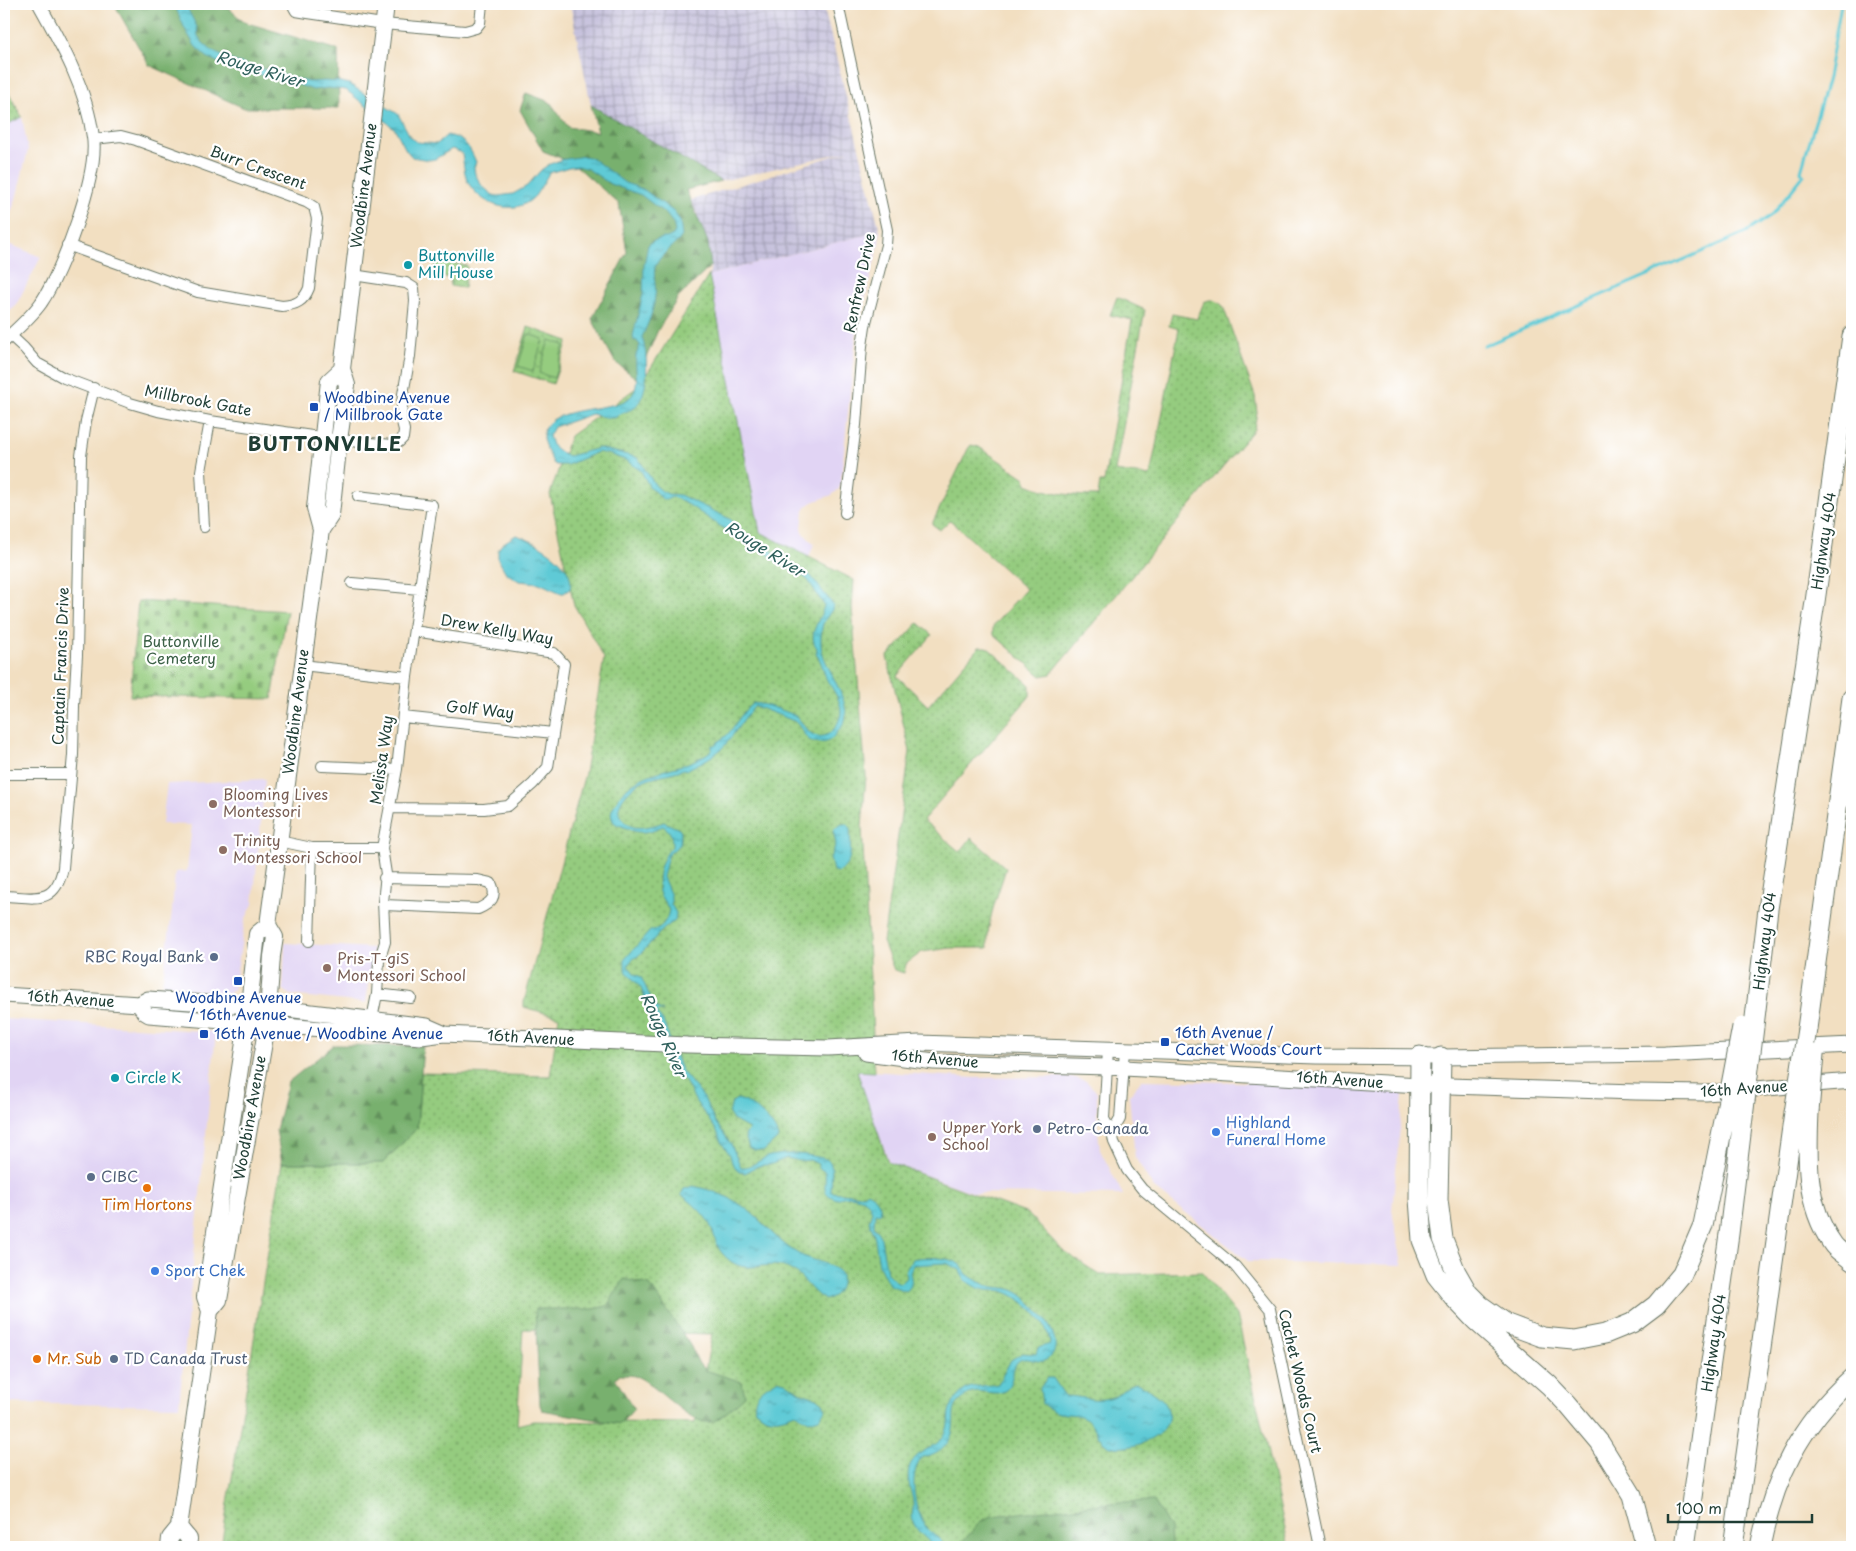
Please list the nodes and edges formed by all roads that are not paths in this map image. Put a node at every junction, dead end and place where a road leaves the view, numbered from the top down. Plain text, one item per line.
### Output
1 (39, 4) edge
2 (292, 4) edge
3 (386, 4) edge
4 (482, 4) edge
5 (838, 4) edge
6 (383, 24) junction
7 (94, 139) junction
8 (68, 245) junction
9 (353, 275) junction
10 (1852, 336) edge
11 (7, 338) edge
12 (94, 388) junction
13 (210, 421) junction
14 (331, 439) junction
15 (358, 496) dead end
16 (845, 513) dead end
17 (204, 527) dead end
18 (352, 583) dead end
19 (419, 589) junction
20 (414, 631) junction
21 (302, 665) junction
22 (407, 677) junction
23 (1852, 698) edge
24 (403, 717) junction
25 (554, 733) junction
26 (322, 766) dead end
27 (397, 769) junction
28 (4, 774) edge
29 (71, 774) junction
30 (391, 808) junction
31 (280, 841) junction
32 (312, 848) junction
33 (382, 848) junction
34 (384, 878) junction
35 (4, 896) edge
36 (384, 905) junction
37 (268, 925) junction
38 (309, 941) dead end
39 (4, 994) edge
40 (377, 994) junction
41 (411, 998) dead end
42 (139, 1004) junction
43 (249, 1006) junction
44 (269, 1007) junction
45 (372, 1020) junction
46 (247, 1023) junction
47 (266, 1025) junction
48 (444, 1034) junction
49 (1852, 1045) edge
50 (828, 1048) junction
51 (1108, 1049) junction
52 (1125, 1050) junction
53 (1420, 1056) junction
54 (1441, 1057) junction
55 (1107, 1067) junction
56 (1124, 1068) junction
57 (1852, 1081) edge
58 (1420, 1085) junction
59 (1440, 1086) junction
60 (1737, 1101) junction
61 (1802, 1112) junction
62 (1112, 1133) junction
63 (1852, 1261) edge
64 (210, 1311) junction
65 (1852, 1378) edge
66 (179, 1527) junction
67 (169, 1547) edge
68 (188, 1547) edge
69 (1320, 1547) edge
70 (1646, 1547) edge
71 (1685, 1547) edge
72 (1733, 1547) edge
73 (1760, 1547) edge

1 - 7 street
2 - 6 street
3 - 6 main road, Woodbine Avenue
4 - 6 street
5 - 16 street, Renfrew Drive
6 - 9 main road, Woodbine Avenue
7 - 8 street
7 - 8 street, Burr Crescent
8 - 11 street
9 - 14 main road, Woodbine Avenue
9 - 14 street, Millbrook Gate
10 - 60 highway, Highway 404, bridge
11 - 12 street, Millbrook Gate
12 - 13 street, Millbrook Gate
12 - 29 street, Captain Francis Drive
13 - 14 street, Millbrook Gate
13 - 17 street
14 - 21 main road, Woodbine Avenue
15 - 19 street, Melissa Way
18 - 19 street
19 - 20 street, Melissa Way
20 - 22 street, Melissa Way
20 - 25 street, Drew Kelly Way
21 - 22 street
21 - 31 main road, Woodbine Avenue
22 - 24 street, Melissa Way
23 - 61 highway, bridge
24 - 25 street, Golf Way
24 - 27 street, Melissa Way
25 - 30 street, Drew Kelly Way
26 - 27 street
27 - 30 street, Melissa Way
28 - 29 street
29 - 35 street, Captain Francis Drive
30 - 33 street, Melissa Way
31 - 32 street
31 - 37 main road, Woodbine Avenue
32 - 33 street
32 - 38 street
33 - 34 street, Melissa Way
34 - 36 street, Melissa Way
34 - 36 street
36 - 40 street, Melissa Way
37 - 43 main road, Woodbine Avenue
37 - 44 main road, Woodbine Avenue
39 - 42 main road, 16th Avenue
40 - 41 street
40 - 45 street, Melissa Way
42 - 43 main road, 16th Avenue
42 - 46 main road, 16th Avenue
43 - 44 main road, 16th Avenue
43 - 46 main road, Woodbine Avenue
44 - 45 main road, 16th Avenue
44 - 47 main road, Woodbine Avenue
45 - 48 main road, 16th Avenue
46 - 47 main road, 16th Avenue
46 - 64 main road, Woodbine Avenue
47 - 48 main road, 16th Avenue
47 - 64 main road, Woodbine Avenue
48 - 50 main road, 16th Avenue
49 - 54 main road, 16th Avenue
50 - 51 main road, 16th Avenue
50 - 55 main road, 16th Avenue
51 - 52 main road, 16th Avenue
51 - 55 street, Cachet Woods Court
52 - 53 main road, 16th Avenue
52 - 56 street
53 - 54 main road, 16th Avenue
53 - 58 highway
54 - 59 highway
55 - 56 main road, 16th Avenue
55 - 62 street, Cachet Woods Court
56 - 58 main road, 16th Avenue
56 - 62 street
57 - 59 main road, 16th Avenue
58 - 59 main road, 16th Avenue
58 - 70 highway
59 - 60 highway
60 - 71 highway, Highway 404
61 - 63 highway
61 - 72 highway
62 - 69 street, Cachet Woods Court
64 - 66 main road, Woodbine Avenue
65 - 73 highway
66 - 67 main road, Woodbine Avenue
66 - 68 main road

